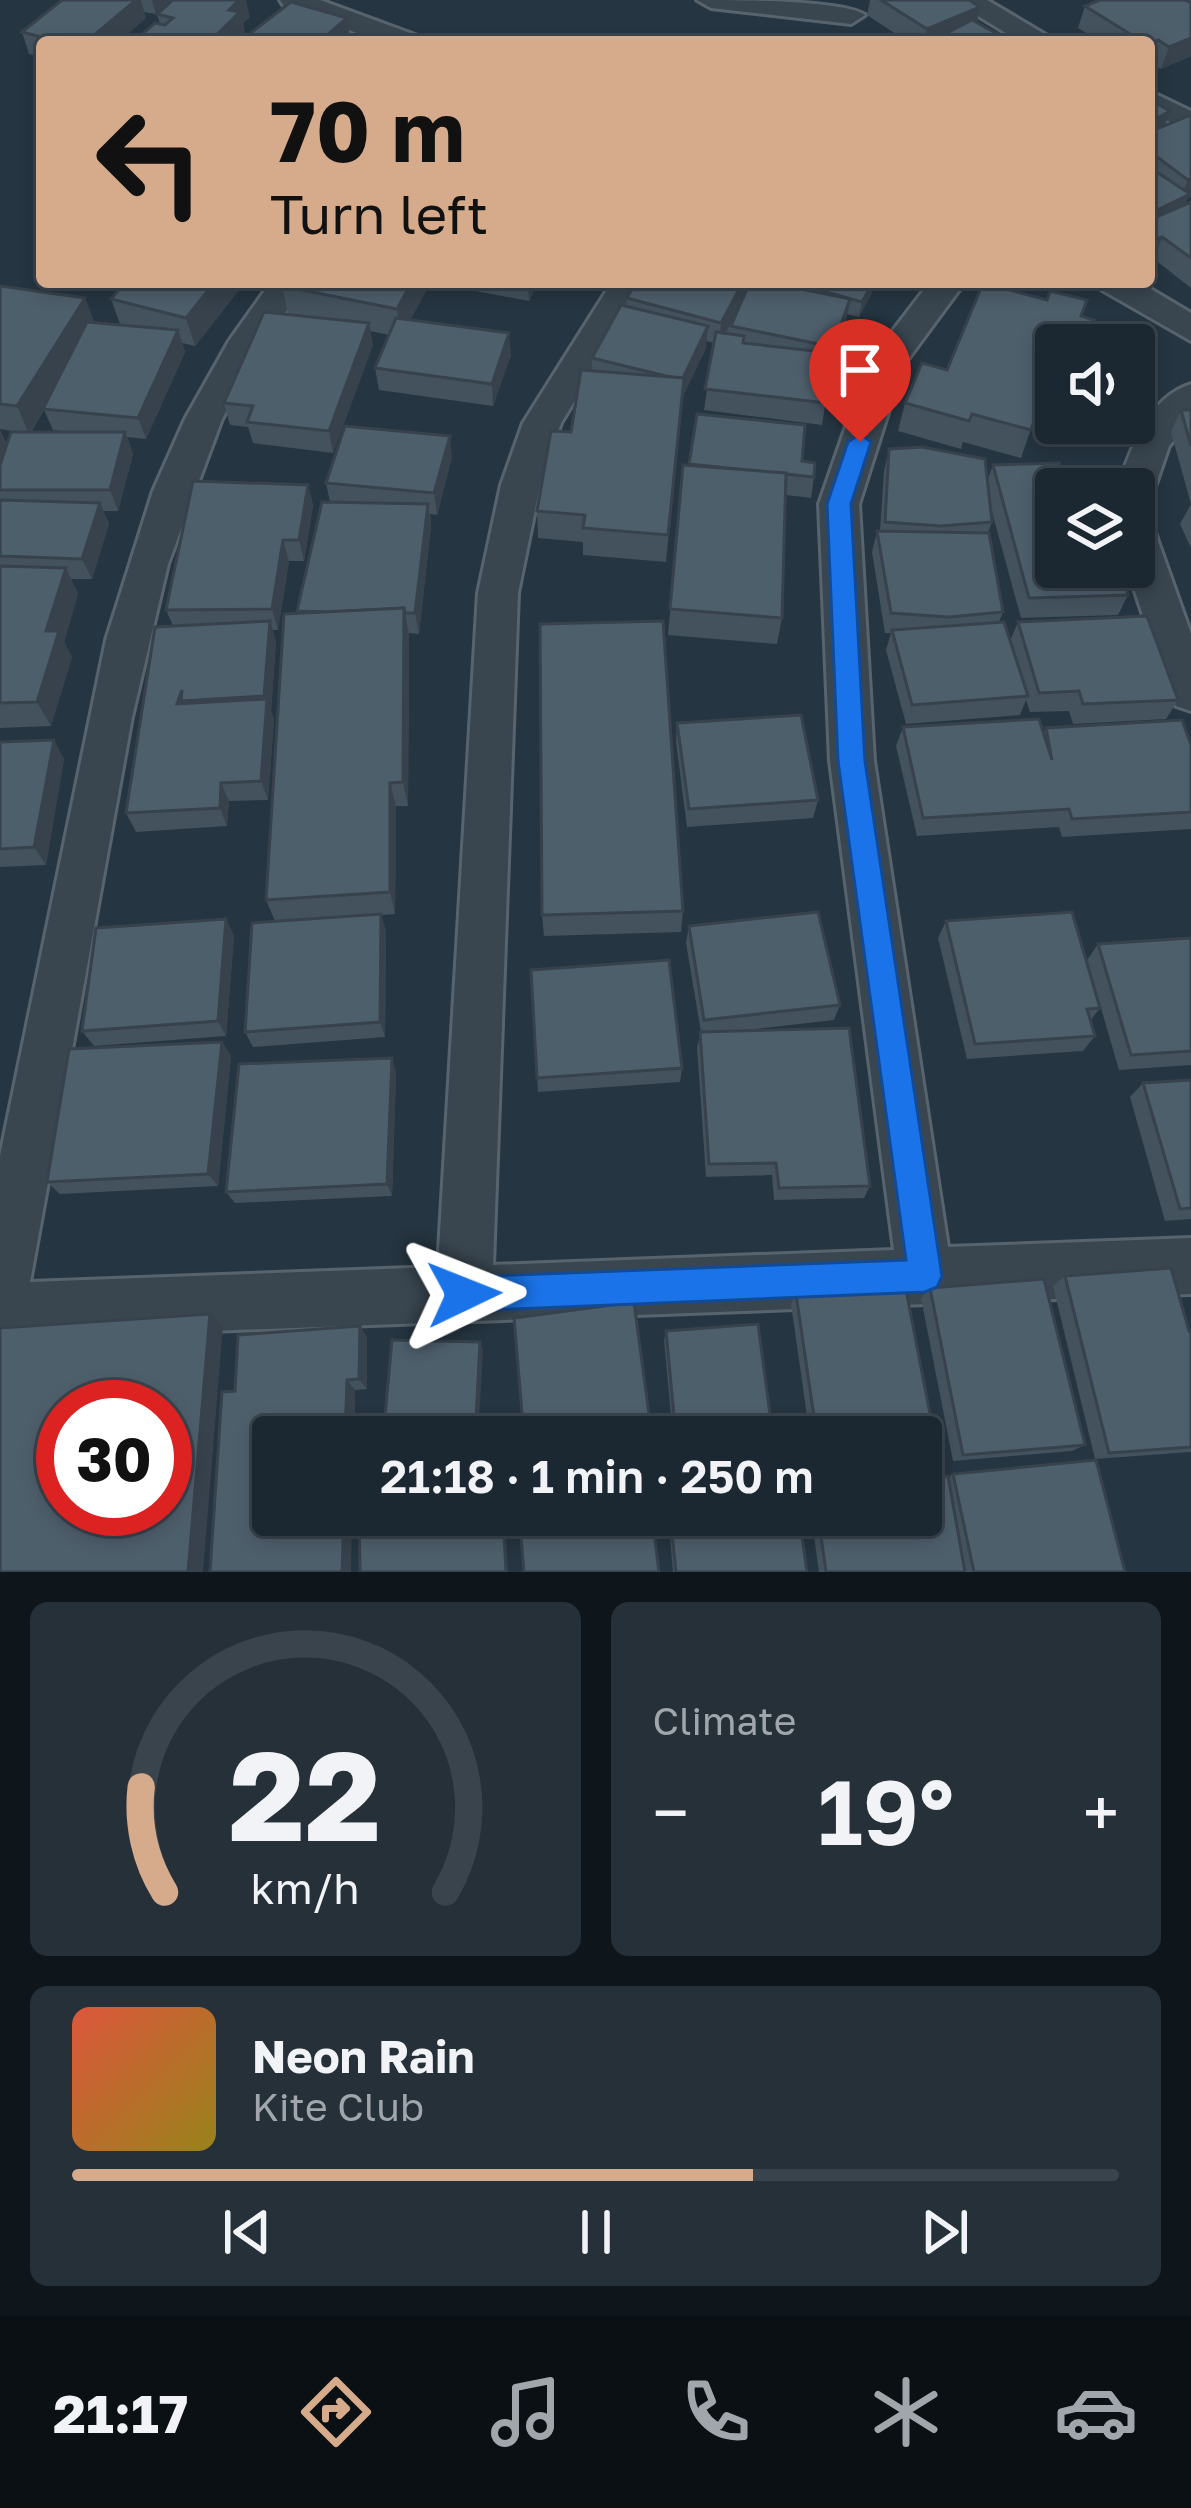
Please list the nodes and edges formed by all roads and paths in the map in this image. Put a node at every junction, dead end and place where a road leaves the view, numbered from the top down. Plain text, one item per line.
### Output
1 (294, 0) edge
2 (712, 0) edge
3 (966, 0) edge
4 (857, 8) edge
5 (392, 36) edge
6 (832, 36) edge
7 (1032, 36) edge
8 (1155, 103) edge
9 (1191, 123) edge
10 (284, 288) edge
11 (626, 288) edge
12 (943, 288) edge
13 (1124, 288) edge
14 (1191, 329) edge
15 (1191, 398) edge
16 (860, 442) junction
17 (904, 452) edge
18 (1143, 468) edge
19 (1154, 588) edge
20 (1191, 694) edge
21 (1191, 1266) edge
22 (925, 1276) junction
23 (0, 1294) edge
24 (464, 1294) junction
25 (0, 1311) edge

1 - 5 street
2 - 4 street
3 - 7 street
4 - 6 street
8 - 9 street
10 - 23 street
11 - 24 street
12 - 16 street
13 - 14 street
15 - 18 street
16 - 17 street
16 - 22 street
19 - 20 street
21 - 22 street
22 - 24 street
24 - 25 street

